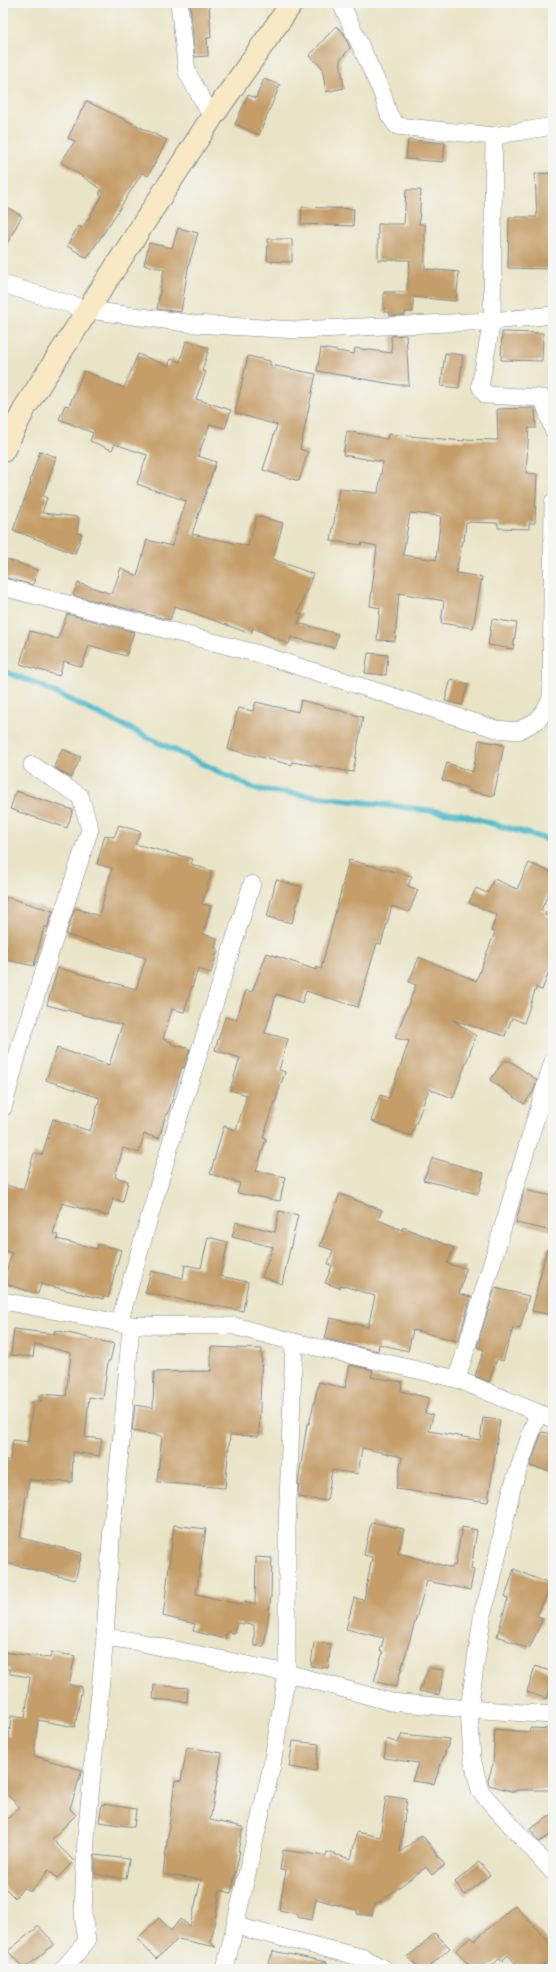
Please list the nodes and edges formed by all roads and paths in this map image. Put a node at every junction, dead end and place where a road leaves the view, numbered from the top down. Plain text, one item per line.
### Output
1 (179, 3) edge
2 (292, 3) edge
3 (341, 3) edge
4 (212, 117) junction
5 (553, 126) edge
6 (494, 136) junction
7 (3, 284) edge
8 (89, 310) junction
9 (553, 315) edge
10 (492, 321) junction
11 (553, 430) edge
12 (3, 451) edge
13 (553, 502) edge
14 (552, 581) edge
15 (3, 587) edge
16 (32, 764) dead end
17 (252, 884) dead end
18 (553, 1061) edge
19 (3, 1108) edge
20 (3, 1301) edge
21 (125, 1324) junction
22 (294, 1342) junction
23 (457, 1379) junction
24 (545, 1416) edge
25 (105, 1637) junction
26 (287, 1673) junction
27 (469, 1709) junction
28 (553, 1714) edge
29 (553, 1872) edge
30 (236, 1926) junction
31 (63, 1969) edge
32 (226, 1969) edge
33 (384, 1969) edge

1 - 4 street
2 - 4 street
3 - 6 street
4 - 8 street
5 - 6 street
6 - 10 street
7 - 8 street
8 - 10 street
8 - 12 street
9 - 10 street
10 - 11 street
13 - 14 street
14 - 15 street
16 - 19 street
17 - 21 street
18 - 23 street
20 - 21 street
21 - 22 street
21 - 25 street
22 - 23 street
22 - 26 street
23 - 24 street
24 - 27 street
25 - 26 street
25 - 31 street
26 - 27 street
26 - 30 street
27 - 28 street
27 - 29 street
30 - 32 street
30 - 33 street

